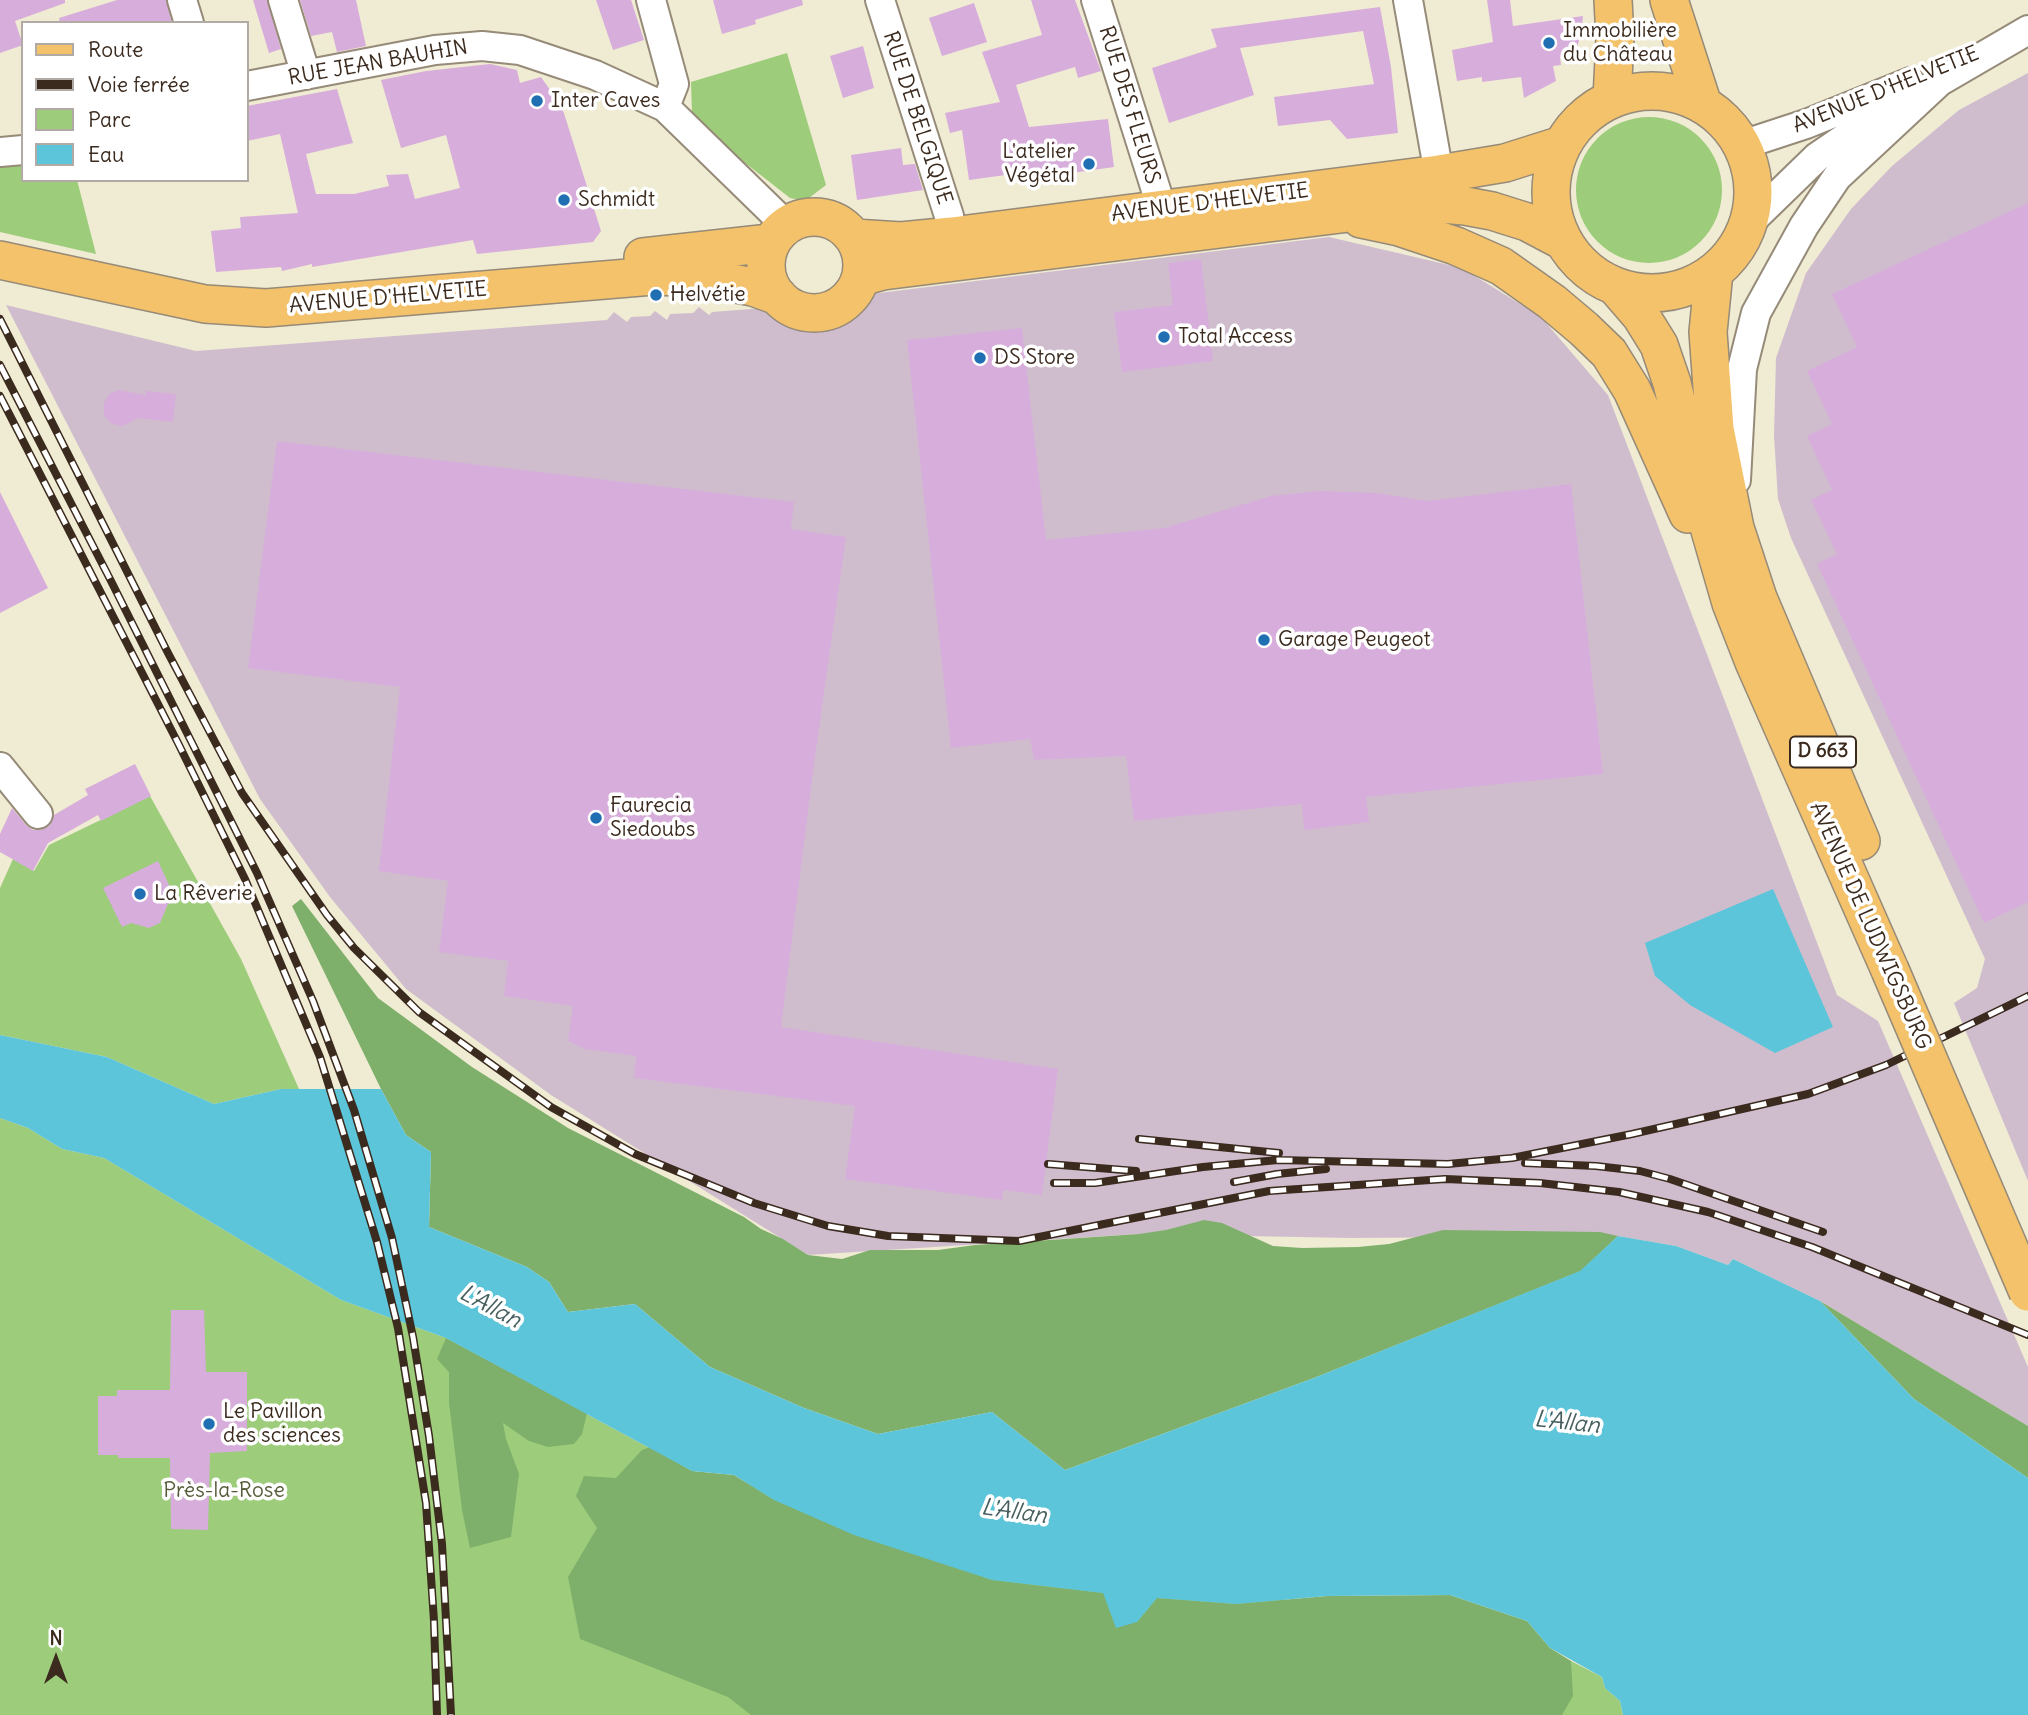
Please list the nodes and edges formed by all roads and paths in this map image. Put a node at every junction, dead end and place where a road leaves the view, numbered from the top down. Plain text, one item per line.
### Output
1 (182, 0) edge
2 (283, 0) edge
3 (651, 0) edge
4 (880, 0) edge
5 (1096, 0) edge
6 (1408, 0) edge
7 (1613, 0) edge
8 (1669, 0) edge
9 (188, 21) edge
10 (2028, 30) edge
11 (306, 75) junction
12 (1939, 82) junction
13 (248, 86) edge
14 (1612, 99) junction
15 (1703, 105) junction
16 (665, 107) junction
17 (1562, 145) junction
18 (1742, 145) junction
19 (21, 150) edge
20 (0, 152) edge
21 (1439, 174) junction
22 (1837, 177) joint
23 (1162, 209) junction
24 (1338, 214) junction
25 (1748, 224) junction
26 (778, 234) junction
27 (953, 236) junction
28 (854, 238) junction
29 (1563, 241) junction
30 (0, 246) edge
31 (0, 260) edge
32 (1714, 272) junction
33 (861, 277) junction
34 (1616, 287) junction
35 (778, 296) junction
36 (1735, 528) junction
37 (1731, 603) junction
38 (0, 767) edge
39 (38, 814) dead end
40 (1904, 972) junction
41 (2028, 1231) edge
42 (2028, 1292) edge

1 - 9 street
2 - 11 street
3 - 16 street
4 - 27 street, RUE DE BELGIQUE
5 - 23 street, RUE DES FLEURS
6 - 21 street
7 - 14 main road
8 - 15 main road
10 - 12 street, AVENUE D'HELVETIE
10 - 18 street, AVENUE D'HELVETIE
11 - 13 street, RUE JEAN BAUHIN
11 - 16 street, RUE JEAN BAUHIN
12 - 22 street, AVENUE D'HELVETIE
12 - 25 street, AVENUE D'HELVETIE
14 - 15 main road
14 - 17 main road
15 - 18 main road
16 - 26 street, RUE JEAN BAUHIN
17 - 21 main road, AVENUE D'HELVETIE
17 - 29 main road
18 - 25 main road
19 - 20 street
21 - 23 main road, AVENUE D'HELVETIE
22 - 36 street, AVENUE DE LUDWIGSBURG
23 - 27 main road, AVENUE D'HELVETIE
24 - 29 main road, AVENUE D'HELVETIE / D 663
24 - 33 main road, AVENUE D'HELVETIE / D 663
24 - 37 main road, D 663
25 - 32 main road
26 - 28 main road
26 - 30 main road, AVENUE D'HELVETIE
26 - 35 main road
27 - 28 main road, AVENUE D'HELVETIE
28 - 33 main road
29 - 34 main road
31 - 35 main road, AVENUE D'HELVETIE
32 - 34 main road
32 - 36 main road, AVENUE DE LUDWIGSBURG / D 663
33 - 35 main road
34 - 37 main road, AVENUE DE LUDWIGSBURG / D 663
36 - 40 main road, AVENUE DE LUDWIGSBURG / D 663
37 - 40 main road, AVENUE DE LUDWIGSBURG / D 663
38 - 39 street
40 - 41 main road, AVENUE DE LUDWIGSBURG / D 663
40 - 42 main road, AVENUE DE LUDWIGSBURG / D 663, bridge

